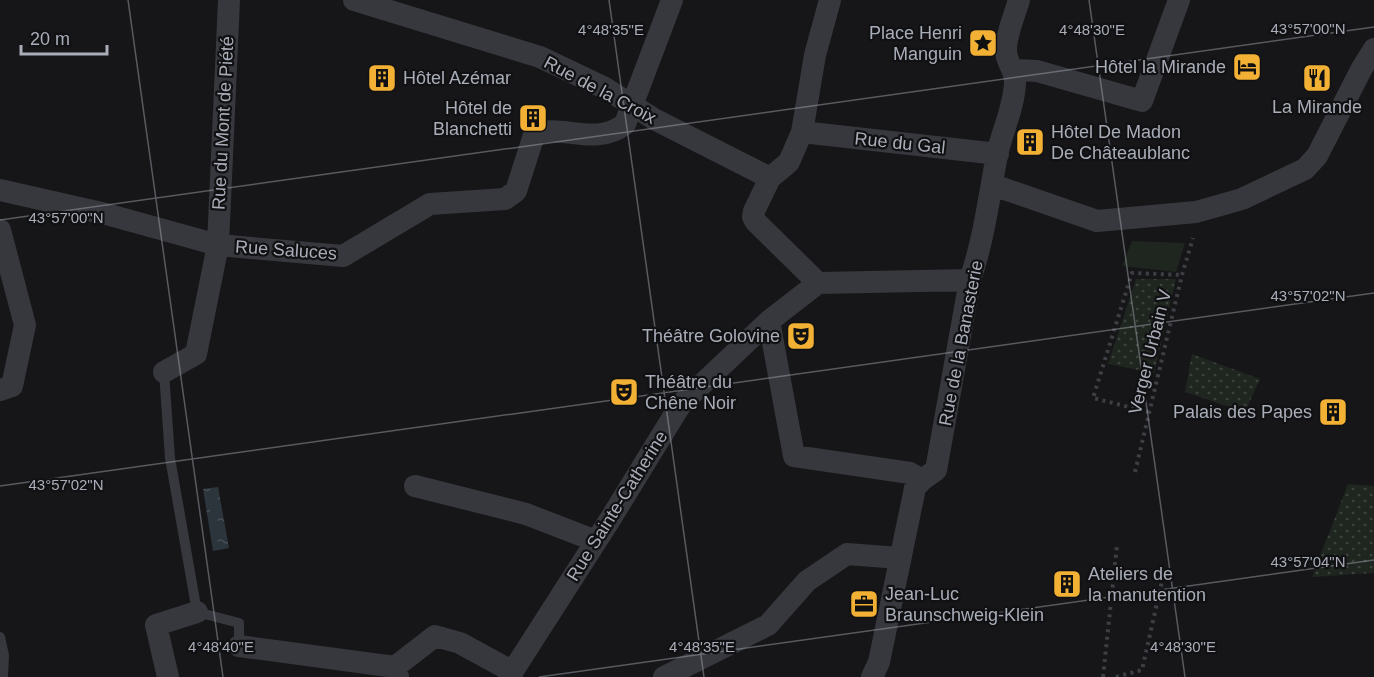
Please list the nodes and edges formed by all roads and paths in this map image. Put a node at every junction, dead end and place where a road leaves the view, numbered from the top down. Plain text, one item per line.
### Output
1 (229, 0) edge
2 (354, 0) edge
3 (672, 0) edge
4 (830, 0) edge
5 (1019, 0) edge
6 (1179, 0) edge
7 (1374, 49) edge
8 (1014, 70) junction
9 (633, 104) junction
10 (802, 132) junction
11 (998, 154) junction
12 (770, 178) junction
13 (993, 185) junction
14 (0, 190) edge
15 (0, 230) edge
16 (1193, 238) dead end
17 (218, 245) junction
18 (1182, 275) junction
19 (970, 280) junction
20 (819, 284) junction
21 (769, 321) junction
22 (164, 372) joint
23 (0, 390) edge
24 (1149, 412) junction
25 (1135, 472) dead end
26 (922, 480) junction
27 (415, 486) dead end
28 (596, 541) junction
29 (1117, 545) dead end
30 (899, 558) junction
31 (1164, 572) dead end
32 (197, 612) junction
33 (0, 637) edge
34 (239, 646) joint
35 (396, 672) edge
36 (511, 675) edge
37 (3, 677) edge
38 (168, 677) edge
39 (664, 677) edge
40 (872, 677) edge
41 (1103, 677) edge
42 (1116, 677) edge

1 - 17 street, Rue du Mont de Piété
2 - 9 street, Rue de la Croix
3 - 9 street
4 - 10 street
5 - 8 street, Rue de la Banasterie
6 - 8 street
7 - 13 street
8 - 11 street, Rue de la Banasterie
9 - 12 street, Rue de la Croix
9 - 17 street, Rue Saluces
10 - 11 street, Rue du Gal
10 - 12 street
11 - 13 street, Rue de la Banasterie
12 - 20 street
13 - 19 street, Rue de la Banasterie
14 - 17 street
15 - 23 street
16 - 18 path, Verger Urbain V
17 - 22 street, Rue Saluces
18 - 24 path, Verger Urbain V
18 - 24 path
19 - 20 street
19 - 26 street, Rue de la Banasterie
20 - 21 street, Rue Sainte-Catherine
21 - 26 street
21 - 28 street, Rue Sainte-Catherine
22 - 32 lane, Rue Saluces
24 - 25 path, Verger Urbain V
26 - 30 street, Rue de la Banasterie
27 - 28 street
28 - 36 street, Rue Sainte-Catherine
29 - 41 path
30 - 39 street
30 - 40 street, Rue de la Banasterie
31 - 42 path
32 - 34 lane
32 - 38 street
33 - 37 lane
34 - 35 street
35 - 36 street

